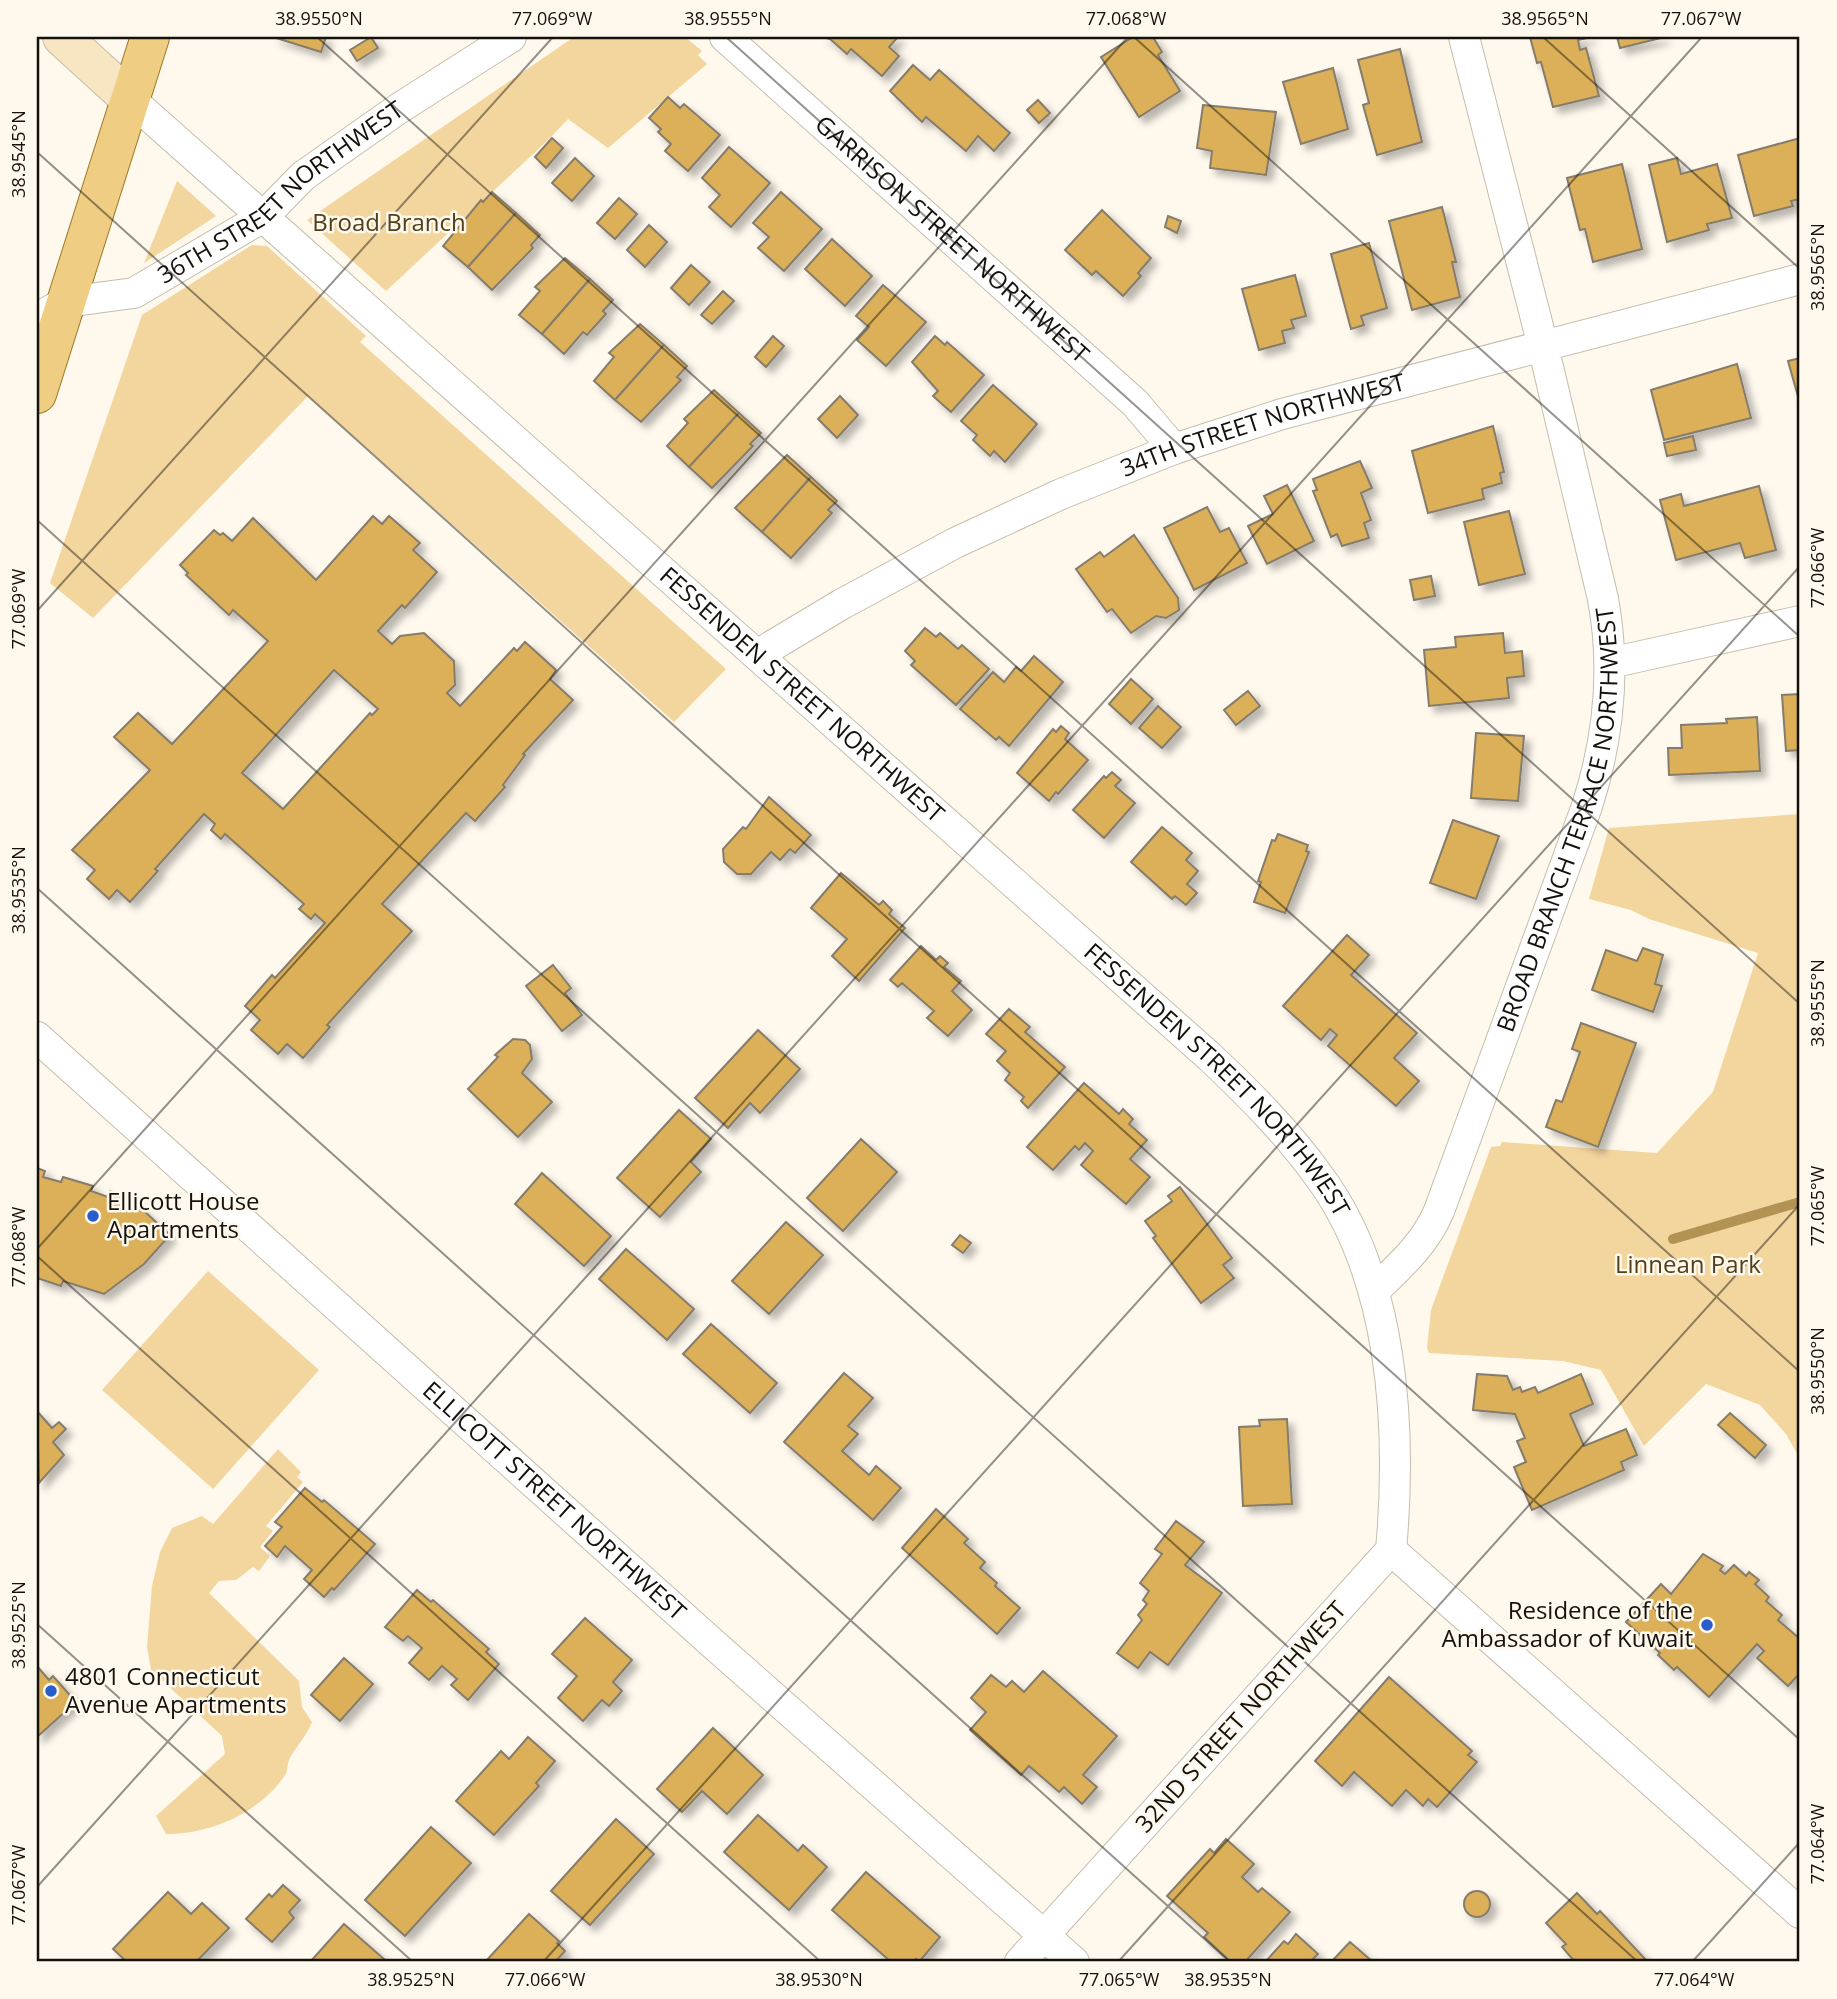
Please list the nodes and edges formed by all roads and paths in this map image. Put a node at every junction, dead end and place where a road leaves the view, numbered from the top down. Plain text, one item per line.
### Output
1 (62, 37) edge
2 (150, 37) edge
3 (511, 37) edge
4 (725, 37) edge
5 (1464, 37) edge
6 (130, 99) junction
7 (263, 217) junction
8 (1800, 279) edge
9 (51, 310) edge
10 (1543, 346) junction
11 (37, 394) edge
12 (1174, 449) junction
13 (1800, 621) edge
14 (757, 655) junction
15 (1610, 663) junction
16 (37, 1037) edge
17 (1374, 1290) junction
18 (1391, 1550) junction
19 (1800, 1913) edge
20 (1044, 1935) junction
21 (1020, 1962) edge
22 (1074, 1962) edge

1 - 6 street, FESSENDEN STREET NORTHWEST
2 - 6 main road
3 - 7 street, 36TH STREET NORTHWEST
4 - 12 street, GARRISON STREET NORTHWEST
5 - 10 street, BROAD BRANCH TERRACE NORTHWEST
6 - 7 street, FESSENDEN STREET NORTHWEST
6 - 9 main road
7 - 9 street, 36TH STREET NORTHWEST
7 - 14 street, FESSENDEN STREET NORTHWEST
8 - 10 street, 34TH STREET NORTHWEST
9 - 11 main road
10 - 12 street, 34TH STREET NORTHWEST
10 - 15 street, BROAD BRANCH TERRACE NORTHWEST
12 - 14 street, 34TH STREET NORTHWEST
13 - 15 street
14 - 17 street, FESSENDEN STREET NORTHWEST
15 - 17 street, BROAD BRANCH TERRACE NORTHWEST
16 - 20 street, ELLICOTT STREET NORTHWEST
17 - 18 street, FESSENDEN STREET NORTHWEST
18 - 19 street
18 - 20 street, 32ND STREET NORTHWEST
20 - 21 street, 32ND STREET NORTHWEST
20 - 22 street, ELLICOTT STREET NORTHWEST

